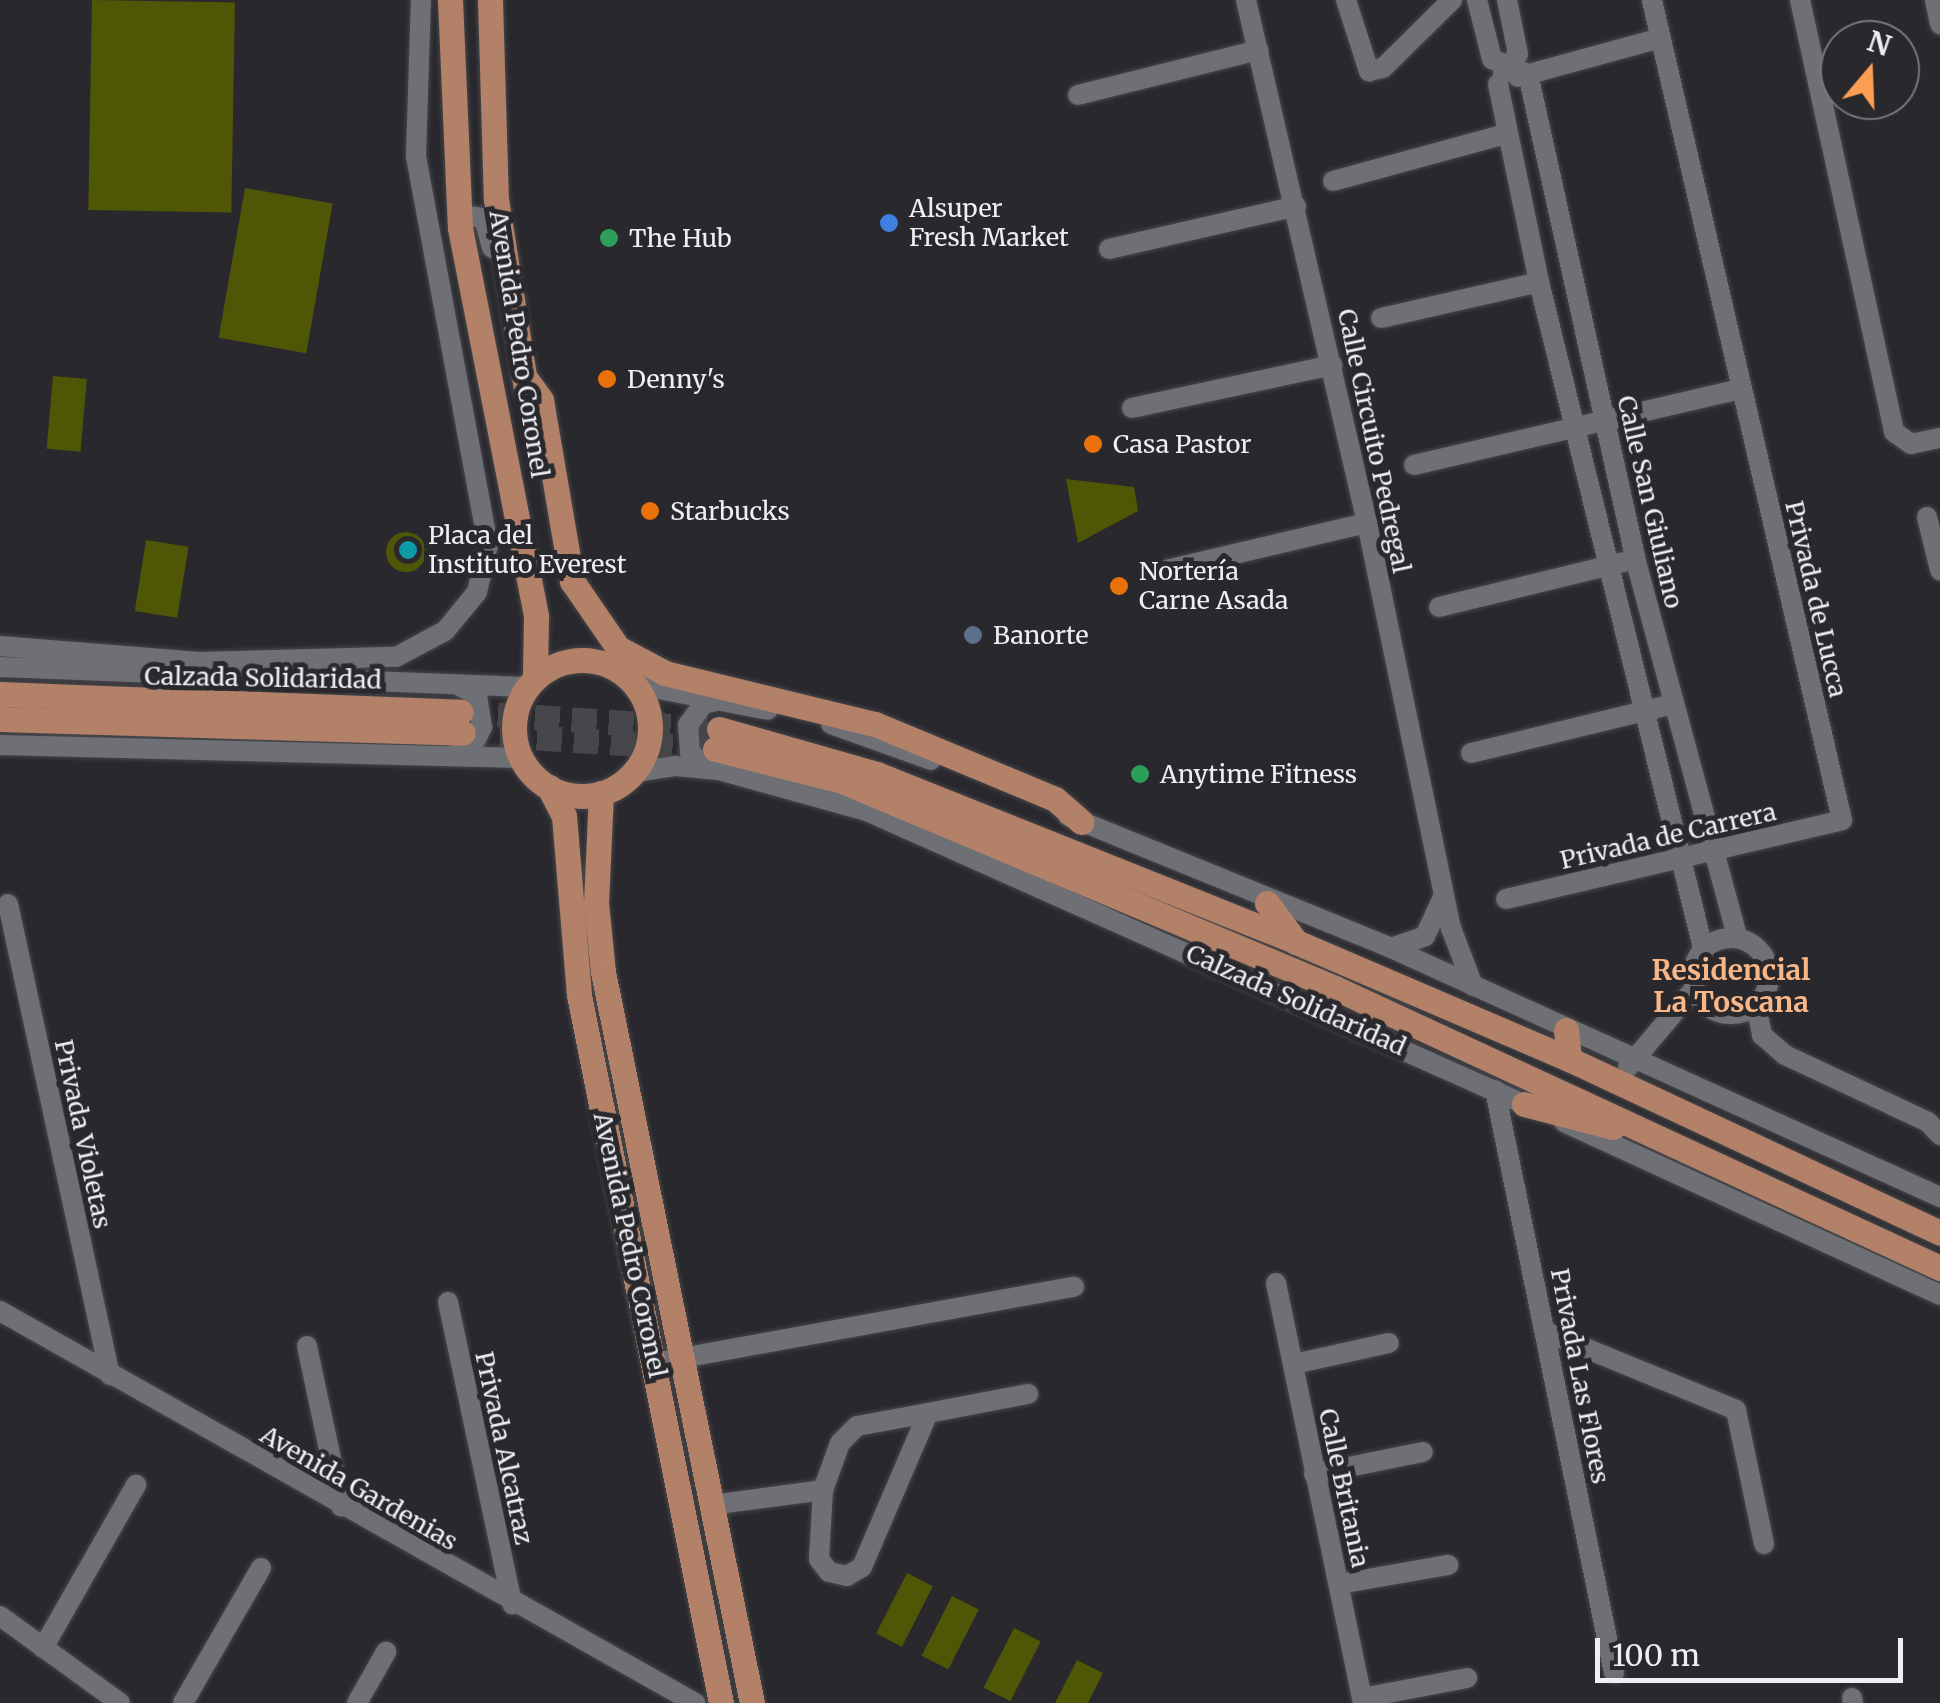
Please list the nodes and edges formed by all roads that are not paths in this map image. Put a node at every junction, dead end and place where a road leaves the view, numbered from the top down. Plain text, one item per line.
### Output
1 (421, 0) edge
2 (450, 0) edge
3 (490, 0) edge
4 (1246, 0) edge
5 (1346, 0) edge
6 (1452, 0) edge
7 (1478, 0) edge
8 (1507, 0) edge
9 (1652, 0) edge
10 (1800, 0) edge
11 (1935, 0) edge
12 (1940, 24) edge
13 (1661, 38) junction
14 (1258, 50) junction
15 (1503, 74) junction
16 (1528, 74) junction
17 (1078, 95) dead end
18 (1506, 134) junction
19 (1332, 181) dead end
20 (1296, 206) junction
21 (460, 228) junction
22 (1109, 249) dead end
23 (1540, 282) junction
24 (514, 318) junction
25 (1381, 318) dead end
26 (1332, 365) junction
27 (523, 375) junction
28 (1740, 389) junction
29 (1132, 408) dead end
30 (1605, 420) junction
31 (1576, 427) junction
32 (1940, 438) edge
33 (1414, 465) dead end
34 (1926, 517) dead end
35 (1367, 523) junction
36 (1635, 558) junction
37 (1939, 560) edge
38 (1611, 566) junction
39 (1162, 570) dead end
40 (1440, 607) dead end
41 (0, 646) edge
42 (0, 667) edge
43 (624, 676) junction
44 (530, 681) junction
45 (438, 682) junction
46 (0, 694) edge
47 (718, 700) junction
48 (1674, 704) junction
49 (1644, 711) junction
50 (0, 719) edge
51 (0, 745) edge
52 (714, 749) junction
53 (1471, 753) dead end
54 (442, 757) junction
55 (522, 758) junction
56 (635, 772) junction
57 (549, 787) junction
58 (601, 794) junction
59 (1842, 820) joint
60 (1081, 822) junction
61 (1714, 852) junction
62 (1682, 860) junction
63 (1444, 895) junction
64 (1506, 899) dead end
65 (1267, 903) junction
66 (8, 904) dead end
67 (1737, 938) junction
68 (1296, 942) junction
69 (1391, 948) junction
70 (1703, 948) junction
71 (1473, 986) junction
72 (1694, 988) junction
73 (1756, 1006) junction
74 (1566, 1030) junction
75 (1569, 1059) junction
76 (1636, 1060) junction
77 (1614, 1080) junction
78 (1495, 1090) junction
79 (1524, 1104) junction
80 (1940, 1135) edge
81 (1676, 1143) junction
82 (1940, 1197) edge
83 (1940, 1233) edge
84 (1940, 1268) edge
85 (1276, 1282) dead end
86 (1074, 1287) dead end
87 (1940, 1295) edge
88 (448, 1302) dead end
89 (0, 1312) edge
90 (1546, 1332) junction
91 (1389, 1343) dead end
92 (307, 1346) dead end
93 (667, 1360) junction
94 (1294, 1364) junction
95 (110, 1375) junction
96 (1028, 1394) dead end
97 (928, 1413) junction
98 (1423, 1452) dead end
99 (1314, 1474) junction
100 (136, 1485) dead end
101 (823, 1490) junction
102 (711, 1505) junction
103 (341, 1506) junction
104 (1764, 1544) dead end
105 (1448, 1566) dead end
106 (261, 1568) dead end
107 (1339, 1584) junction
108 (512, 1604) junction
109 (0, 1616) edge
110 (43, 1648) junction
111 (386, 1652) dead end
112 (1614, 1673) dead end
113 (1467, 1678) dead end
114 (1362, 1701) edge
115 (120, 1703) edge
116 (183, 1703) edge
117 (357, 1703) edge
118 (695, 1703) edge
119 (721, 1703) edge
120 (752, 1703) edge

1 - 41 street
2 - 21 main road, Avenida Pedro Coronel
3 - 24 main road, Avenida Pedro Coronel
4 - 14 street, Calle Circuito Pedregal
5 - 6 street
7 - 15 street
8 - 15 street
9 - 13 street, Privada de Lucca
10 - 32 street
11 - 12 street
13 - 16 street
13 - 28 street, Privada de Lucca
14 - 17 street
14 - 20 street, Calle Circuito Pedregal
15 - 16 street
15 - 18 street
16 - 30 street, Calle San Giuliano
18 - 19 street
18 - 23 street
20 - 22 street
20 - 26 street, Calle Circuito Pedregal
21 - 24 street
21 - 44 main road, Avenida Pedro Coronel
23 - 25 street
23 - 31 street
24 - 27 main road, Avenida Pedro Coronel
26 - 29 street
26 - 35 street, Calle Circuito Pedregal
27 - 43 main road, Avenida Pedro Coronel
27 - 60 main road
28 - 30 street
28 - 59 street, Privada de Lucca
30 - 31 street
30 - 36 street, Calle San Giuliano
31 - 33 street
31 - 38 street
34 - 37 street
35 - 39 street
35 - 63 street, Calle Circuito Pedregal
36 - 38 street
36 - 48 street, Calle San Giuliano
38 - 40 street
38 - 49 street
42 - 45 street, Calzada Solidaridad
43 - 44 main road
43 - 47 street
43 - 56 main road
44 - 45 street, Calzada Solidaridad
44 - 55 main road
45 - 54 street
46 - 50 main road, Calzada Solidaridad
47 - 52 street
47 - 60 street
48 - 49 street
48 - 61 street, Calle San Giuliano
49 - 53 street
49 - 62 street
51 - 54 street
52 - 56 street, Calzada Solidaridad
52 - 68 main road, Calzada Solidaridad
52 - 78 street, Calzada Solidaridad
52 - 81 main road, Calzada Solidaridad
54 - 55 street
55 - 57 main road
56 - 58 main road
57 - 58 main road
57 - 93 main road, Avenida Pedro Coronel
58 - 93 main road, Avenida Pedro Coronel
59 - 61 street, Privada de Carrera
60 - 65 street
61 - 62 street, Privada de Carrera
61 - 67 street, Calle San Giuliano
62 - 64 street, Privada de Carrera
62 - 70 street
63 - 69 street
63 - 71 street, Calle Circuito Pedregal
65 - 68 main road
65 - 69 street
66 - 95 street, Privada Violetas
67 - 70 street
67 - 73 street
68 - 75 main road, Calzada Solidaridad
69 - 71 street
70 - 72 street
71 - 74 street
72 - 73 street
72 - 76 street
73 - 80 street
74 - 75 main road
74 - 76 street
75 - 77 main road, Calzada Solidaridad
76 - 77 street
76 - 82 street
77 - 83 main road, Calzada Solidaridad
78 - 79 street, Calzada Solidaridad
78 - 90 street, Privada Las Flores
79 - 81 main road
79 - 87 street, Calzada Solidaridad
81 - 84 main road, Calzada Solidaridad
85 - 94 street, Calle Britania
86 - 93 street
88 - 108 street, Privada Alcatraz
89 - 95 street, Avenida Gardenias
90 - 104 street
90 - 112 street, Privada Las Flores
91 - 94 street
92 - 103 street
93 - 102 main road, Avenida Pedro Coronel
93 - 119 main road, Avenida Pedro Coronel
94 - 99 street, Calle Britania
95 - 103 street, Avenida Gardenias
96 - 97 street
97 - 101 street
97 - 101 street
98 - 99 street
99 - 107 street, Calle Britania
100 - 110 street
101 - 102 street
102 - 120 main road, Avenida Pedro Coronel
103 - 108 street, Avenida Gardenias
105 - 107 street
106 - 116 street
107 - 114 street, Calle Britania
108 - 118 street, Avenida Gardenias
109 - 110 street
110 - 115 street
111 - 117 street
113 - 114 street

